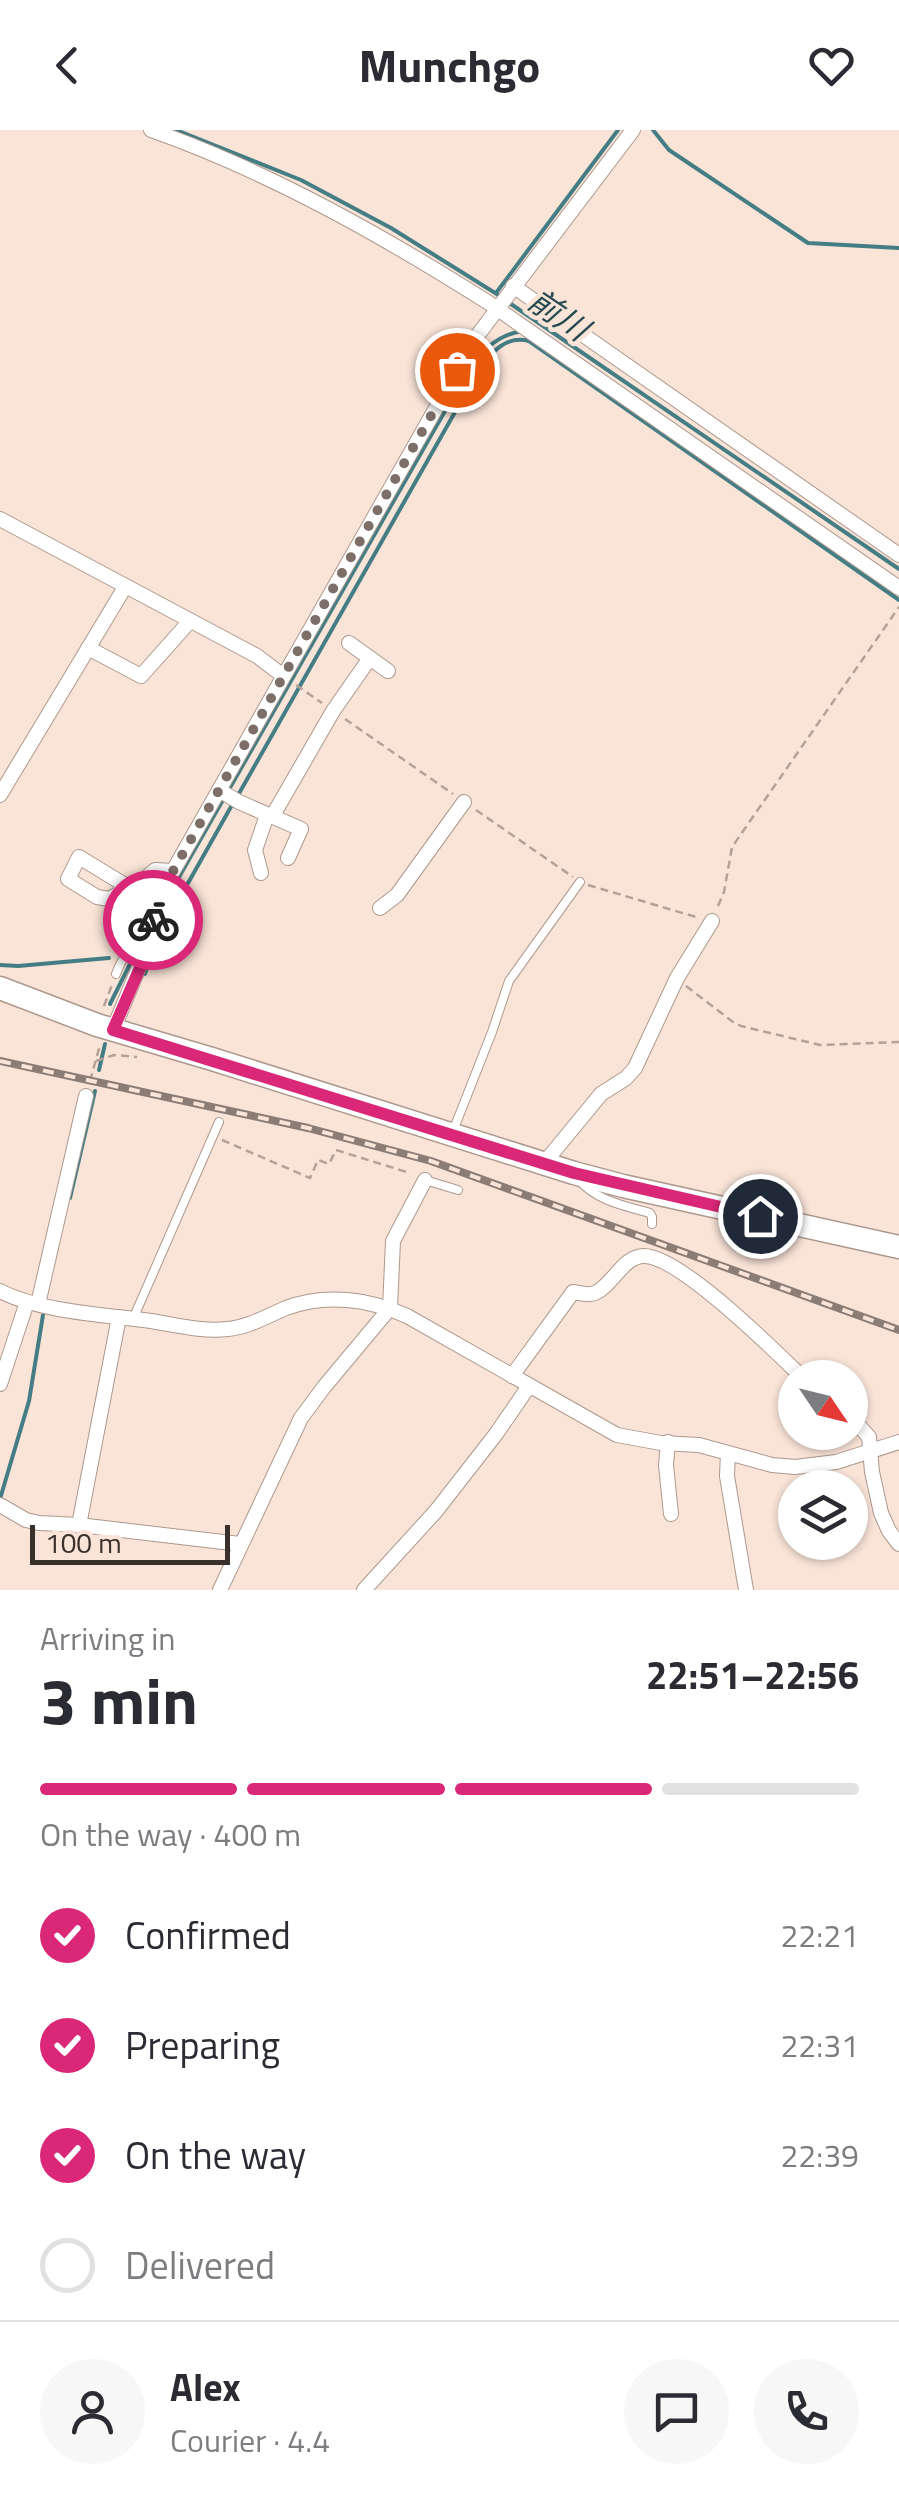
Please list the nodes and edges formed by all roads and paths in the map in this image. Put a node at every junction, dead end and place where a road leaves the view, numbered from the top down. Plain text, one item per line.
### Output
1 (150, 130) edge
2 (633, 130) edge
3 (504, 297) junction
4 (0, 518) edge
5 (899, 555) edge
6 (125, 587) junction
7 (899, 588) edge
8 (899, 607) edge
9 (190, 621) junction
10 (349, 643) dead end
11 (88, 648) junction
12 (370, 658) junction
13 (388, 671) dead end
14 (282, 675) junction
15 (333, 710) junction
16 (219, 790) junction
17 (0, 795) edge
18 (464, 802) junction
19 (270, 816) junction
20 (288, 858) dead end
21 (173, 871) junction
22 (261, 873) dead end
23 (580, 882) junction
24 (125, 885) dead end
25 (380, 908) dead end
26 (712, 922) junction
27 (146, 947) junction
28 (116, 974) joint
29 (677, 978) junction
30 (0, 988) edge
31 (106, 1027) junction
32 (899, 1042) edge
33 (143, 1056) dead end
34 (98, 1060) junction
35 (82, 1103) joint
36 (219, 1122) dead end
37 (451, 1135) junction
38 (213, 1136) junction
39 (546, 1164) junction
40 (574, 1173) junction
41 (425, 1180) junction
42 (458, 1190) dead end
43 (652, 1224) dead end
44 (899, 1247) edge
45 (651, 1248) dead end
46 (681, 1273) junction
47 (0, 1291) edge
48 (32, 1303) junction
49 (390, 1308) junction
50 (126, 1318) junction
51 (785, 1360) edge
52 (512, 1376) junction
53 (0, 1384) edge
54 (528, 1386) junction
55 (868, 1436) edge
56 (668, 1442) junction
57 (899, 1442) edge
58 (870, 1450) junction
59 (728, 1453) junction
60 (0, 1505) edge
61 (670, 1514) dead end
62 (79, 1525) junction
63 (240, 1544) junction
64 (899, 1544) edge
65 (220, 1590) edge
66 (364, 1590) edge
67 (746, 1590) edge

1 - 3 street
2 - 3 street
3 - 5 street
3 - 7 street
3 - 14 street
4 - 6 street
6 - 9 street
6 - 11 street
8 - 26 path
9 - 11 street
9 - 14 street
10 - 12 street
11 - 17 street
12 - 13 street
12 - 15 street
14 - 15 path
14 - 16 street
15 - 18 path
15 - 19 street
16 - 19 street
16 - 21 street
18 - 23 path
18 - 25 street
19 - 20 street
19 - 22 street
21 - 24 street
21 - 27 street
23 - 26 path
23 - 37 lane
26 - 29 street
27 - 28 lane
27 - 31 street
28 - 31 path
29 - 32 path
29 - 39 street
30 - 31 highway
31 - 34 path
31 - 37 highway
33 - 34 path
34 - 35 path
35 - 48 street
36 - 38 lane
37 - 39 highway
38 - 41 path
38 - 50 lane
39 - 40 highway
40 - 43 lane
40 - 44 highway
41 - 42 lane
41 - 49 street
45 - 46 lane
46 - 51 street
46 - 52 street
47 - 48 street
48 - 50 street
48 - 53 street
49 - 50 street
49 - 52 street
49 - 63 street
50 - 62 street
52 - 54 street
54 - 56 street
54 - 66 street
55 - 58 street
56 - 59 street
56 - 61 street
57 - 58 street
58 - 59 street
58 - 64 street
59 - 67 street
60 - 62 street
62 - 63 street
63 - 65 street

